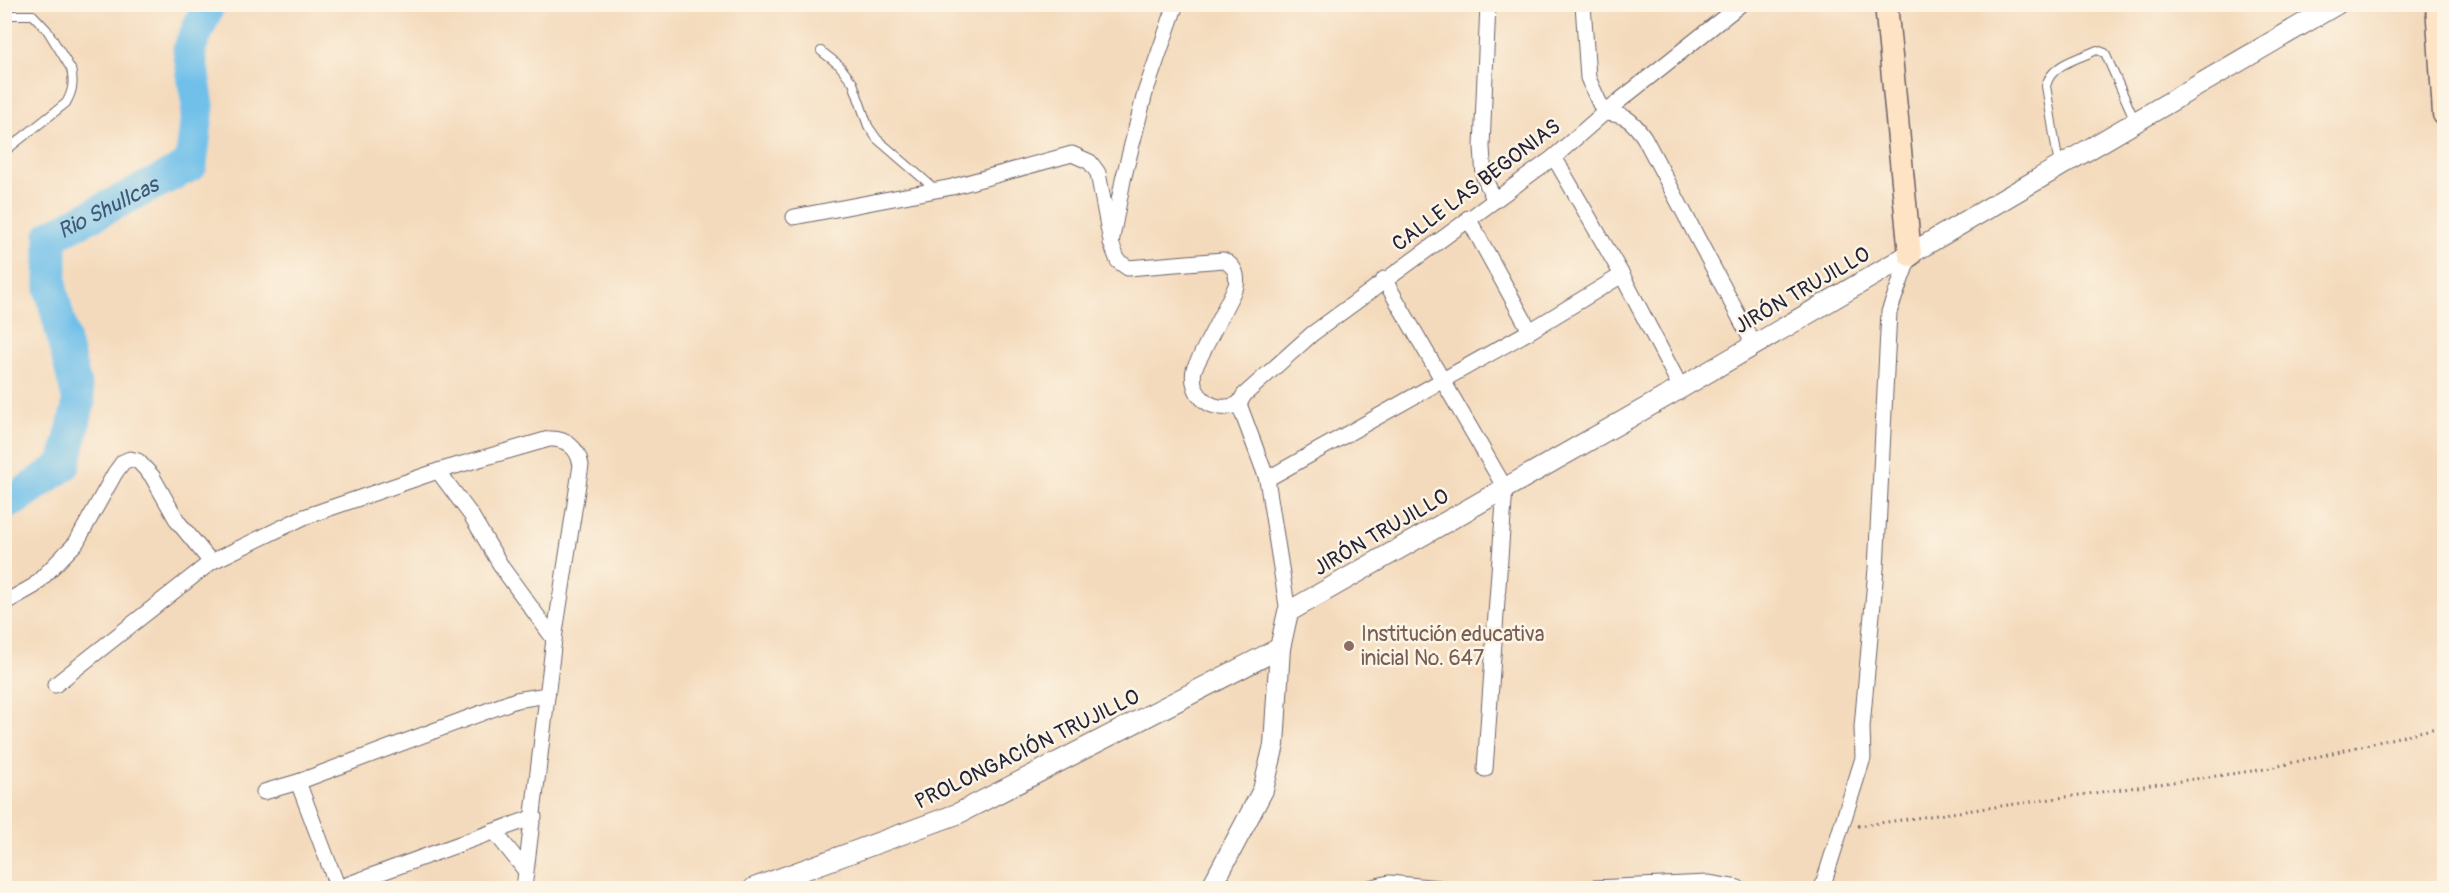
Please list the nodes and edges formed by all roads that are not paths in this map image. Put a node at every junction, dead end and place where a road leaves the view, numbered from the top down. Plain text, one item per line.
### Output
1 (1176, 4) edge
2 (1488, 4) edge
3 (1583, 4) edge
4 (1741, 4) edge
5 (1886, 4) edge
6 (2337, 4) edge
7 (2437, 4) edge
8 (4, 15) edge
9 (821, 51) dead end
10 (1604, 113) junction
11 (2445, 114) edge
12 (2136, 122) junction
13 (4, 152) edge
14 (1554, 157) junction
15 (2060, 167) junction
16 (936, 189) junction
17 (1494, 199) junction
18 (794, 217) dead end
19 (1468, 218) junction
20 (1111, 243) junction
21 (1910, 255) junction
22 (1622, 275) junction
23 (1384, 279) junction
24 (1530, 331) junction
25 (1754, 345) junction
26 (1442, 381) junction
27 (1681, 388) junction
28 (1239, 404) junction
29 (438, 471) junction
30 (1267, 479) junction
31 (1505, 488) junction
32 (211, 562) junction
33 (4, 603) edge
34 (1288, 612) junction
35 (554, 639) junction
36 (1280, 648) junction
37 (55, 685) dead end
38 (547, 695) junction
39 (1485, 769) dead end
40 (298, 782) junction
41 (264, 792) dead end
42 (534, 817) junction
43 (494, 831) junction
44 (525, 870) junction
45 (338, 888) edge
46 (524, 888) edge
47 (754, 888) edge
48 (1211, 888) edge
49 (1369, 888) edge
50 (1439, 888) edge
51 (1593, 888) edge
52 (1628, 888) edge
53 (1738, 888) edge
54 (1821, 888) edge

1 - 20 street
2 - 17 street
3 - 10 street
4 - 10 street, CALLE LAS BEGONIAS
5 - 21 main road
6 - 12 street, JIRÓN TRUJILLO
7 - 11 main road
8 - 13 lane
9 - 16 lane
10 - 14 street, CALLE LAS BEGONIAS
10 - 25 street
12 - 15 street, JIRÓN TRUJILLO
12 - 15 lane
14 - 17 street, CALLE LAS BEGONIAS
14 - 22 street
15 - 21 street, JIRÓN TRUJILLO
16 - 18 street
16 - 20 street
17 - 19 street, CALLE LAS BEGONIAS
19 - 23 street, CALLE LAS BEGONIAS
19 - 24 street
20 - 28 street
21 - 25 street, JIRÓN TRUJILLO
21 - 54 street
22 - 24 street
22 - 27 street
23 - 26 street
23 - 28 street, CALLE LAS BEGONIAS
24 - 26 street
25 - 27 street, JIRÓN TRUJILLO
26 - 30 street
26 - 31 street
27 - 31 street, JIRÓN TRUJILLO
28 - 30 street
29 - 32 street
29 - 35 street
29 - 35 street
30 - 34 street
31 - 34 street, JIRÓN TRUJILLO
31 - 39 street
32 - 33 street
32 - 37 street
34 - 36 street
35 - 38 street
36 - 47 street, PROLONGACIÓN TRUJILLO
36 - 48 street
38 - 40 street
38 - 42 street
40 - 41 street
40 - 45 street
42 - 43 street
42 - 44 street
43 - 44 street
43 - 45 street
44 - 46 street
49 - 50 street
51 - 52 street
52 - 53 street

